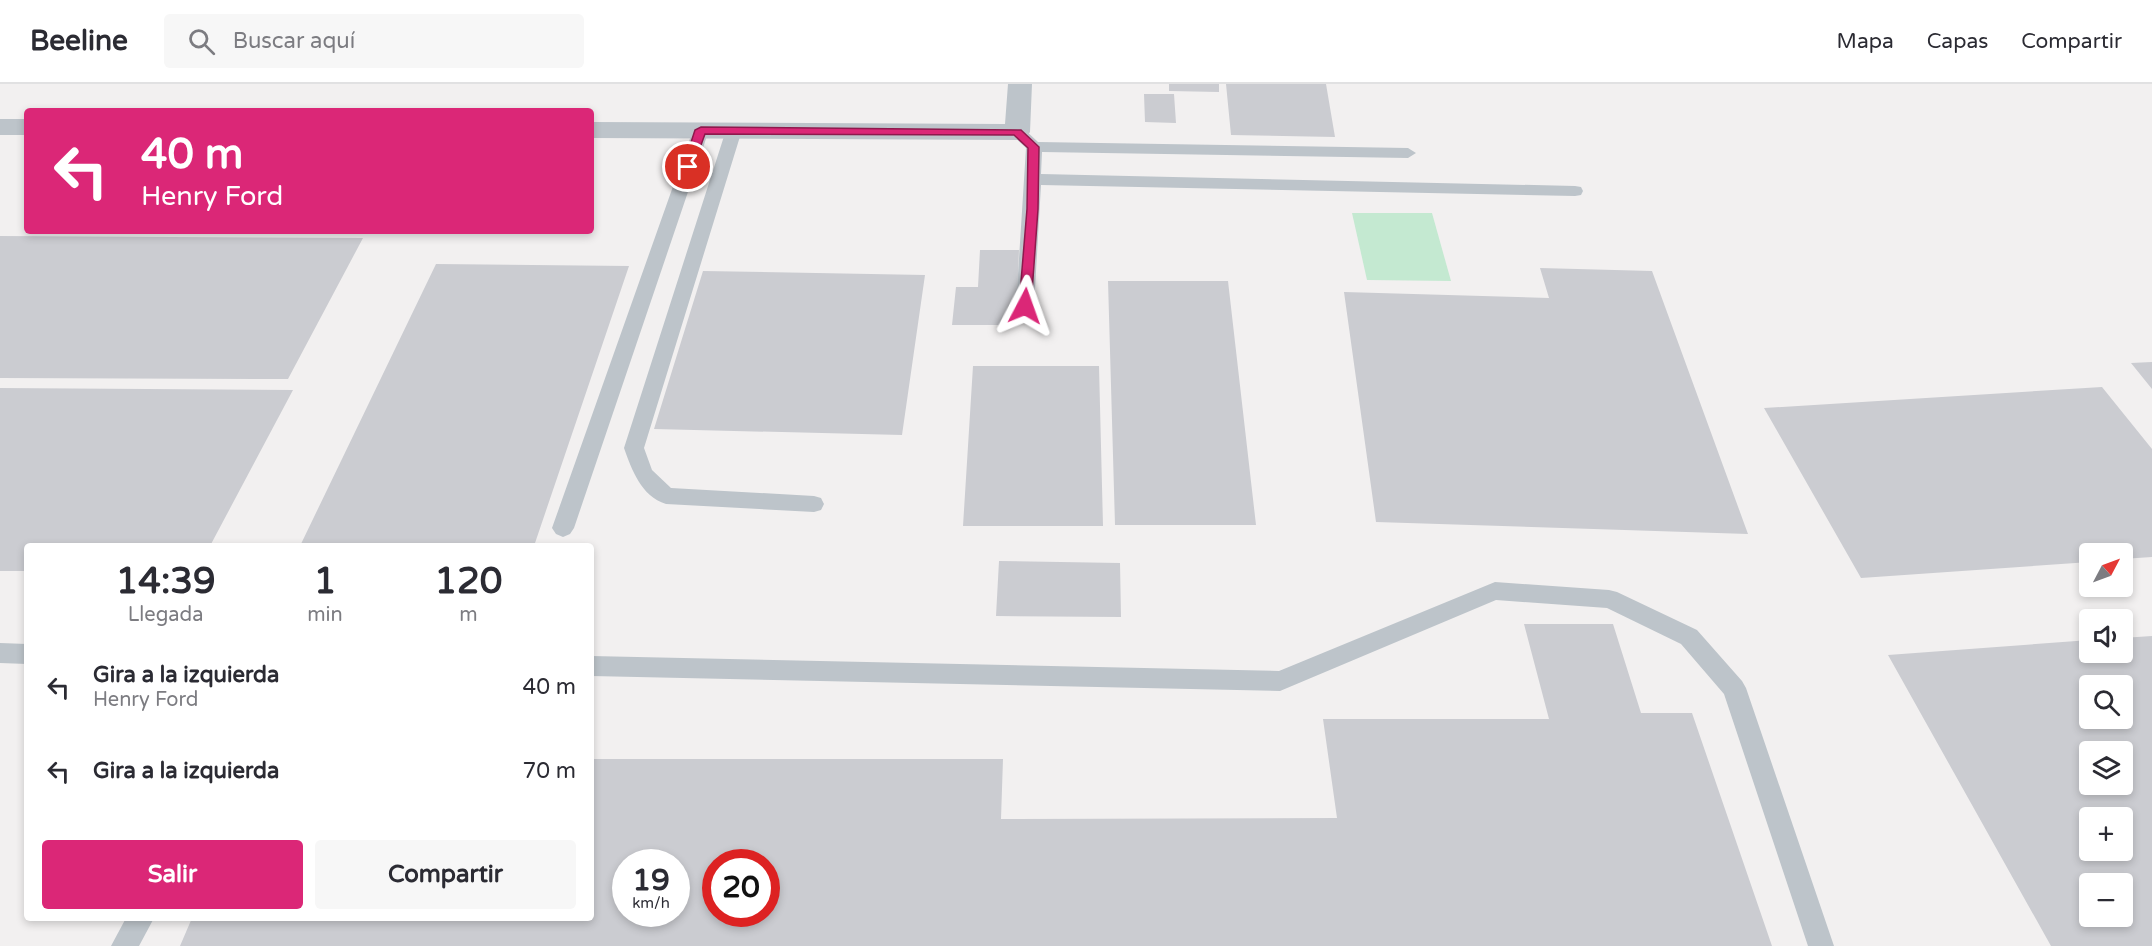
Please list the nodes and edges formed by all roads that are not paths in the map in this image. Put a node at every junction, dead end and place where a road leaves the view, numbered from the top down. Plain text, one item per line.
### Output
1 (1020, 84) edge
2 (0, 127) edge
3 (24, 127) edge
4 (594, 130) edge
5 (701, 130) junction
6 (734, 130) junction
7 (1025, 140) junction
8 (1408, 153) dead end
9 (1033, 179) junction
10 (1575, 191) dead end
11 (1025, 306) dead end
12 (814, 504) dead end
13 (563, 528) dead end
14 (0, 653) edge
15 (24, 654) edge
16 (594, 666) edge
17 (139, 921) edge
18 (124, 946) edge
19 (1821, 946) edge

1 - 7 street
2 - 3 street
4 - 5 street
5 - 6 street
5 - 13 lane
6 - 7 street
6 - 12 lane
7 - 8 lane
7 - 9 lane
9 - 10 lane
9 - 11 lane
14 - 15 lane
16 - 19 lane
17 - 18 lane

